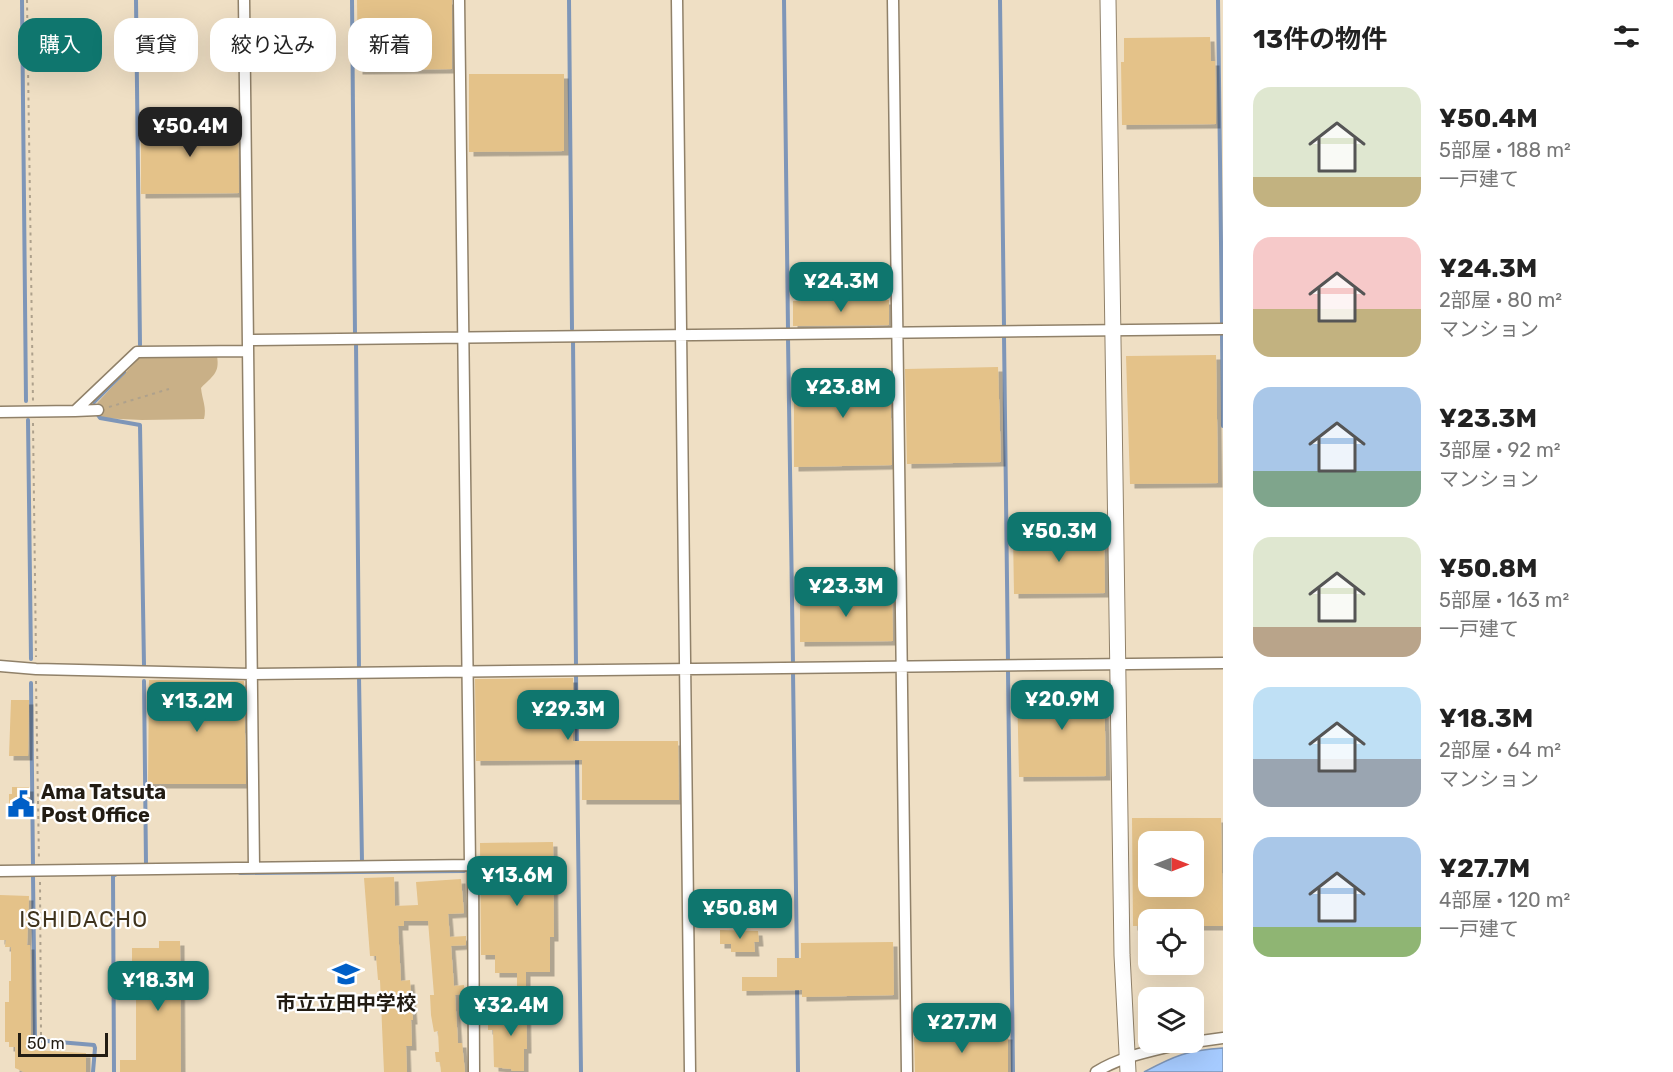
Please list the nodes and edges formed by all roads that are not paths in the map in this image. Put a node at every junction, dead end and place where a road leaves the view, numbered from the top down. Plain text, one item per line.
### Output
1 (244, 0) edge
2 (459, 0) edge
3 (677, 0) edge
4 (893, 0) edge
5 (1108, 0) edge
6 (1223, 329) edge
7 (1113, 330) junction
8 (897, 332) junction
9 (681, 335) junction
10 (464, 338) junction
11 (248, 346) junction
12 (98, 410) road end
13 (75, 411) junction
14 (0, 412) edge
15 (1223, 663) edge
16 (1117, 664) junction
17 (0, 666) edge
18 (901, 667) junction
19 (685, 669) junction
20 (468, 672) junction
21 (251, 674) junction
22 (470, 865) junction
23 (254, 867) junction
24 (0, 871) edge
25 (1223, 1038) edge
26 (1204, 1041) edge
27 (1162, 1053) edge
28 (1128, 1067) edge
29 (474, 1072) edge
30 (690, 1072) edge
31 (907, 1072) edge
32 (1096, 1072) edge

1 - 11 street
2 - 10 street
3 - 9 street
4 - 8 street
5 - 7 street
6 - 7 street
7 - 8 street
7 - 16 street
8 - 9 street
8 - 18 street
9 - 10 street
9 - 19 street
10 - 11 street
10 - 20 street
11 - 13 street
11 - 21 street
12 - 13 street
13 - 14 street
15 - 16 street
16 - 18 street
16 - 28 street
17 - 21 street
18 - 19 street
18 - 31 street
19 - 20 street
19 - 30 street
20 - 21 street
20 - 22 street
21 - 23 street
22 - 23 street
22 - 29 street
23 - 24 street
25 - 26 street
27 - 28 street
28 - 32 street

